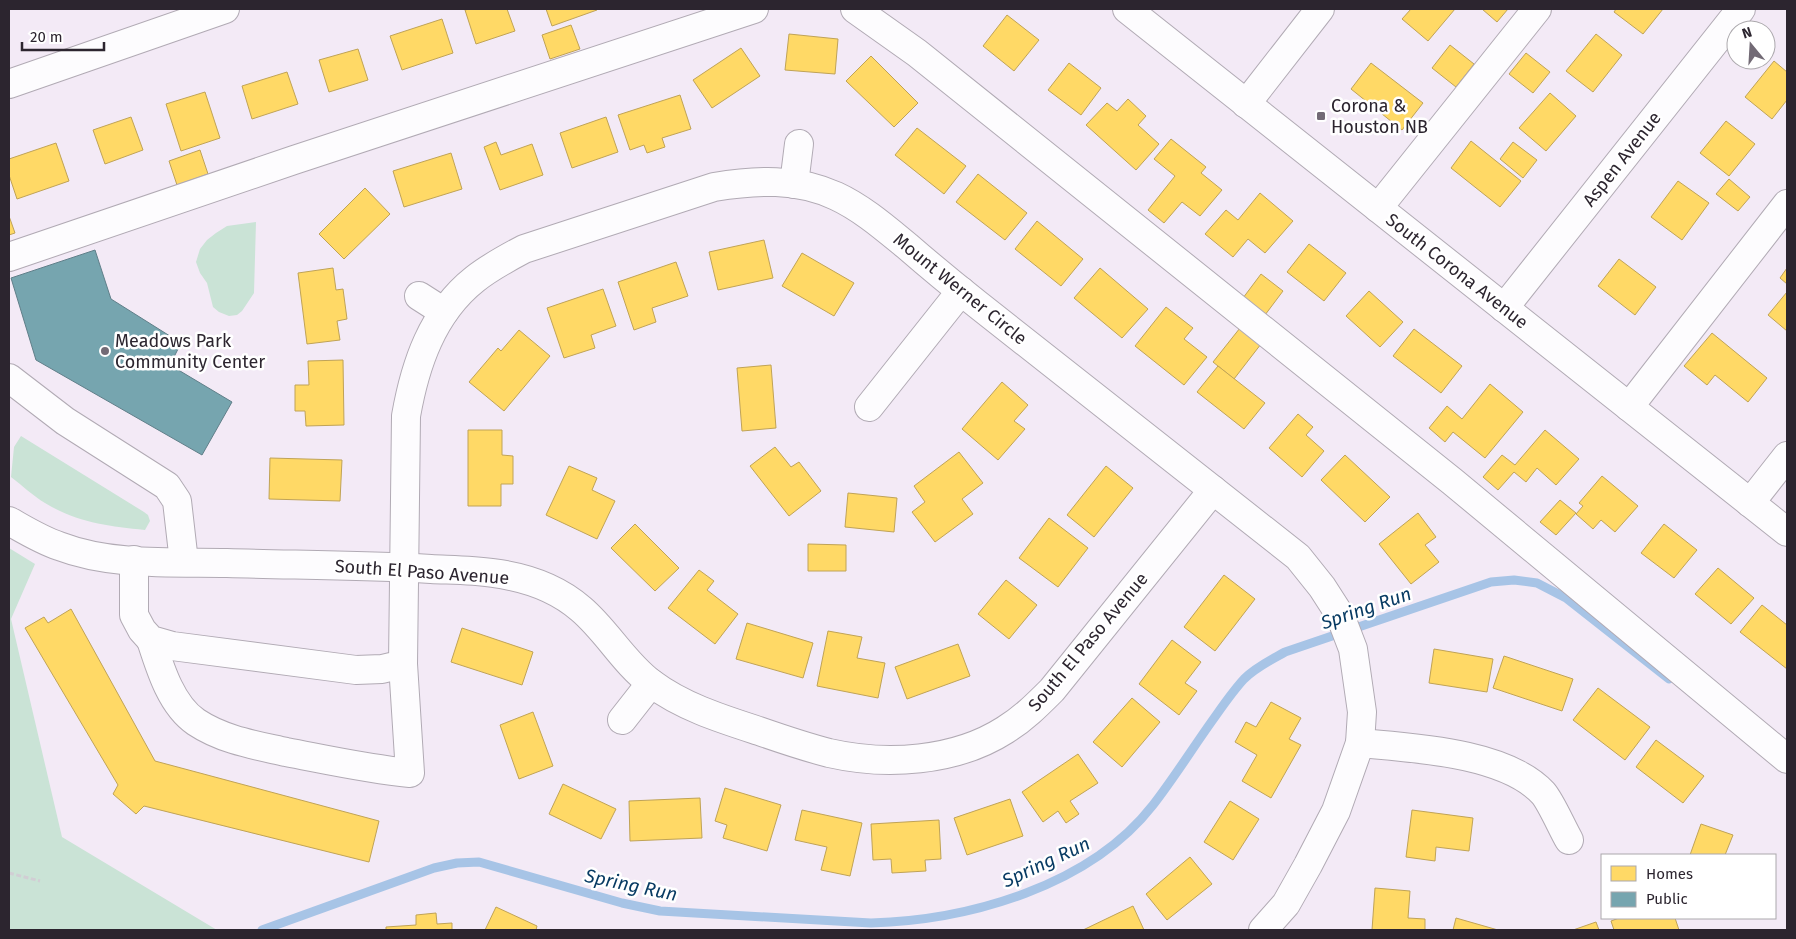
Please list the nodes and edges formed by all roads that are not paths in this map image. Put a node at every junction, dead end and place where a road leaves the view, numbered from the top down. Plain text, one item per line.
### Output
1 (225, 9) edge
2 (754, 9) edge
3 (855, 9) edge
4 (1127, 9) edge
5 (1320, 9) edge
6 (1537, 9) edge
7 (1741, 9) edge
8 (154, 20) edge
9 (9, 84) edge
10 (1246, 104) junction
11 (799, 144) dead end
12 (794, 184) junction
13 (1787, 204) edge
14 (1378, 208) junction
15 (9, 257) edge
16 (961, 291) junction
17 (419, 296) dead end
18 (1504, 308) junction
19 (444, 312) junction
20 (9, 378) edge
21 (869, 406) dead end
22 (1629, 407) junction
23 (1787, 456) edge
24 (1213, 490) junction
25 (1750, 503) junction
26 (9, 521) edge
27 (1787, 532) edge
28 (134, 560) junction
29 (184, 562) junction
30 (405, 567) junction
31 (151, 640) junction
32 (402, 664) junction
33 (650, 683) junction
34 (622, 720) dead end
35 (1360, 743) junction
36 (1787, 759) edge
37 (1569, 840) dead end
38 (1263, 930) edge

1 - 8 street
2 - 15 street
3 - 36 street
4 - 10 street, South Corona Avenue
5 - 10 street
6 - 14 street
7 - 18 street, Aspen Avenue
8 - 9 street
10 - 14 street, South Corona Avenue
11 - 12 street
12 - 16 street, Mount Werner Circle
12 - 19 street, Mount Werner Circle
13 - 22 street
14 - 18 street, South Corona Avenue
16 - 21 street
16 - 24 street, Mount Werner Circle
17 - 19 street
18 - 22 street, South Corona Avenue
19 - 30 street, Mount Werner Circle
20 - 29 street
22 - 25 street, South Corona Avenue
23 - 25 street
24 - 33 street, South El Paso Avenue
24 - 35 street, Mount Werner Circle
25 - 27 street, South Corona Avenue
26 - 28 street, South El Paso Avenue
28 - 29 street, South El Paso Avenue
28 - 31 street
29 - 30 street, South El Paso Avenue
30 - 32 street, Mount Werner Circle
30 - 33 street, South El Paso Avenue
31 - 32 street
31 - 32 street, Mount Werner Circle
33 - 34 street
35 - 37 street
35 - 38 street, Mount Werner Circle

